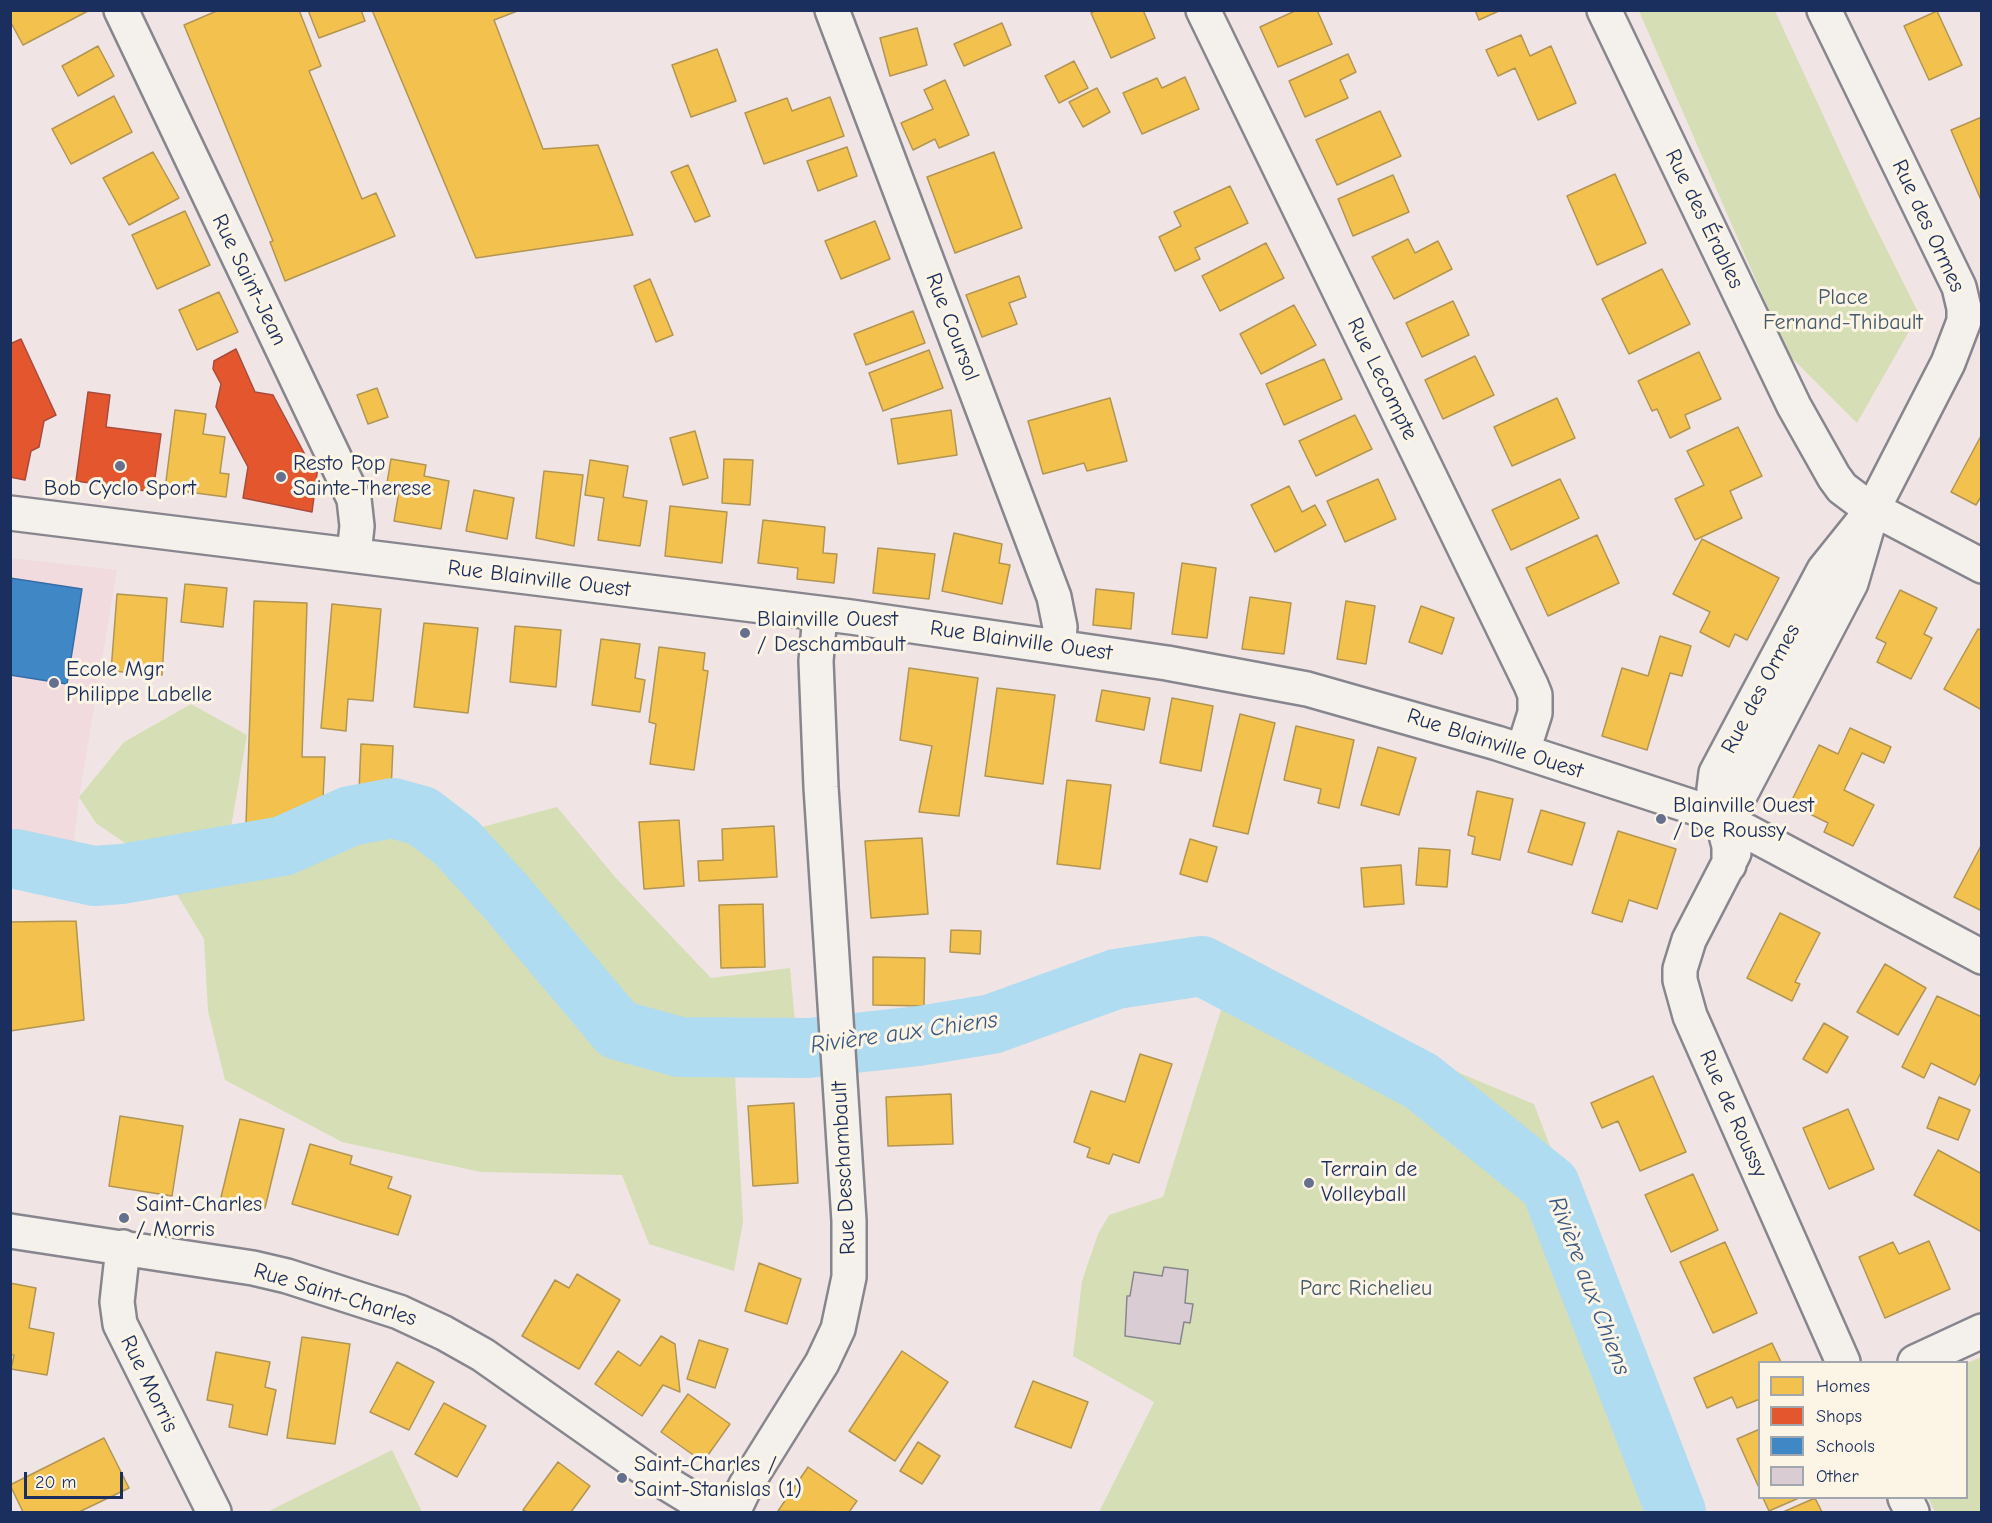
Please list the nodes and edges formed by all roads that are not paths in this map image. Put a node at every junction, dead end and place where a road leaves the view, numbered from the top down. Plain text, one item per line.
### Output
1 (122, 10) edge
2 (832, 10) edge
3 (1203, 10) edge
4 (1604, 10) edge
5 (1824, 10) edge
6 (1872, 508) junction
7 (10, 513) edge
8 (354, 555) junction
9 (1982, 566) edge
10 (820, 614) junction
11 (1058, 646) junction
12 (1523, 751) junction
13 (1728, 822) junction
14 (1982, 957) edge
15 (10, 1231) edge
16 (123, 1247) junction
17 (1982, 1331) edge
18 (1843, 1361) edge
19 (1917, 1361) edge
20 (214, 1512) edge
21 (714, 1512) edge
22 (733, 1512) edge

1 - 8 street, Rue Saint-Jean
2 - 11 street, Rue Coursol
3 - 12 street, Rue Lecompte
4 - 6 street, Rue des Érables
5 - 6 street, Rue des Ormes
6 - 9 street, Rue des Érables
6 - 13 street, Rue des Ormes
7 - 8 street, Rue Blainville Ouest
8 - 10 street, Rue Blainville Ouest
10 - 11 street, Rue Blainville Ouest
10 - 22 street, Rue Deschambault
11 - 12 street, Rue Blainville Ouest
12 - 13 street, Rue Blainville Ouest
13 - 14 street, Rue Blainville Ouest
13 - 18 street, Rue de Roussy
15 - 16 street, Rue Saint-Charles
16 - 20 street, Rue Morris
16 - 21 street, Rue Saint-Charles
17 - 19 street

